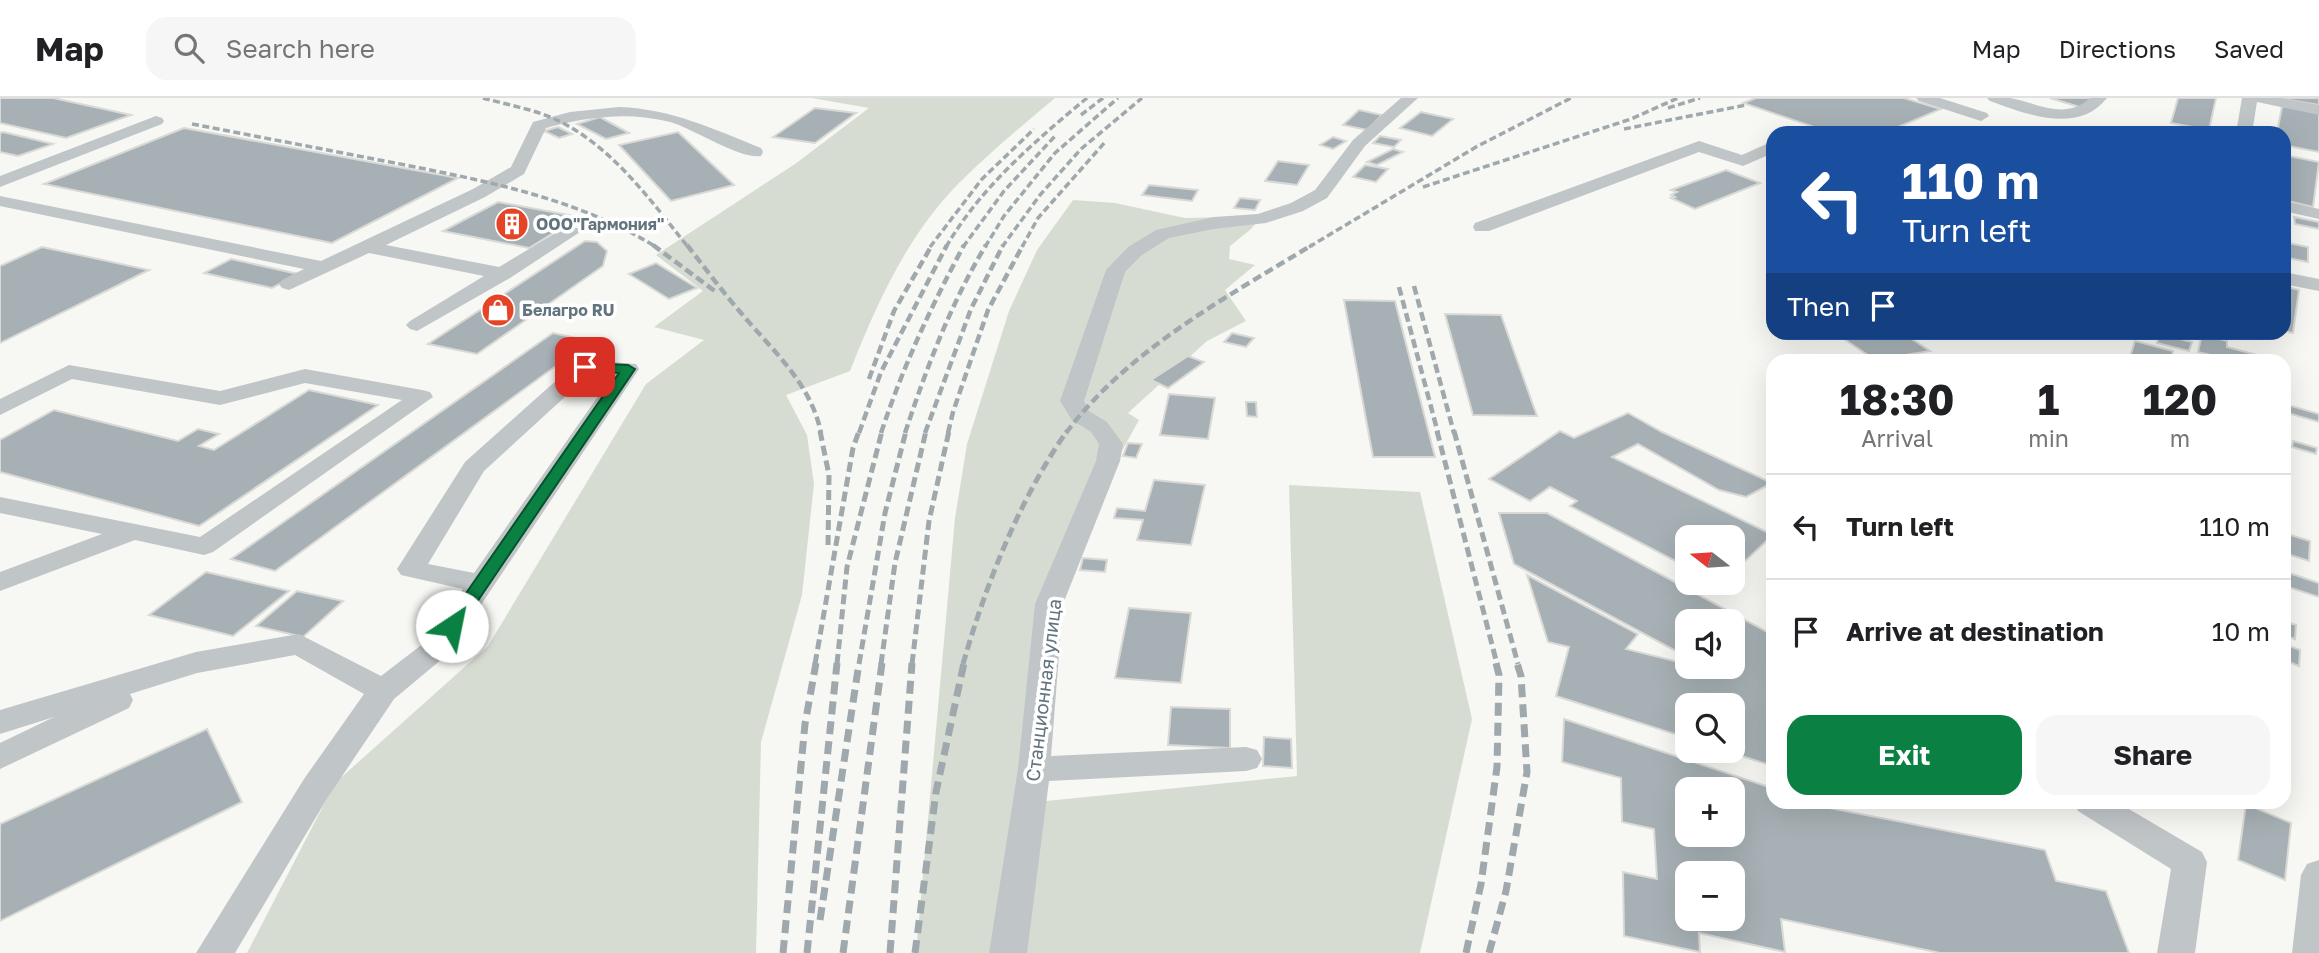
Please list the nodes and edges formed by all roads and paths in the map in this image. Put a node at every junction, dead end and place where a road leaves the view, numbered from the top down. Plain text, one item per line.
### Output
1 (1410, 98) edge
2 (1924, 98) edge
3 (2099, 98) edge
4 (2250, 98) edge
5 (2258, 98) edge
6 (2005, 102) edge
7 (2319, 110) edge
8 (1981, 116) dead end
9 (156, 121) dead end
10 (2245, 126) edge
11 (1766, 150) edge
12 (755, 152) dead end
13 (0, 163) edge
14 (31, 170) junction
15 (0, 183) edge
16 (0, 201) edge
17 (2291, 208) edge
18 (2319, 214) edge
19 (1482, 227) dead end
20 (572, 232) dead end
21 (369, 247) junction
22 (322, 267) junction
23 (503, 274) junction
24 (2291, 279) edge
25 (289, 284) dead end
26 (2319, 285) edge
27 (417, 326) dead end
28 (0, 408) edge
29 (2, 506) edge
30 (132, 531) junction
31 (0, 582) edge
32 (480, 584) junction
33 (196, 663) junction
34 (383, 691) junction
35 (0, 722) edge
36 (0, 757) edge
37 (1245, 759) dead end
38 (1034, 769) junction
39 (2102, 809) edge
40 (2319, 875) edge
41 (215, 953) edge
42 (1008, 953) edge
43 (2176, 953) edge
44 (2311, 953) edge

1 - 38 street, Станционная улица
2 - 8 street
3 - 6 street
4 - 10 street
5 - 7 lane
9 - 14 lane
11 - 19 street
12 - 21 street
13 - 14 street
14 - 15 lane
16 - 22 lane
17 - 18 lane
20 - 23 street
21 - 22 street
21 - 23 street
22 - 25 street
23 - 27 street
24 - 26 street
28 - 30 street
29 - 30 street
30 - 31 street
32 - 32 street
32 - 34 street
33 - 34 street
33 - 35 street
33 - 36 street
34 - 41 street
37 - 38 street
38 - 42 street, Станционная улица
39 - 43 street
40 - 44 street

